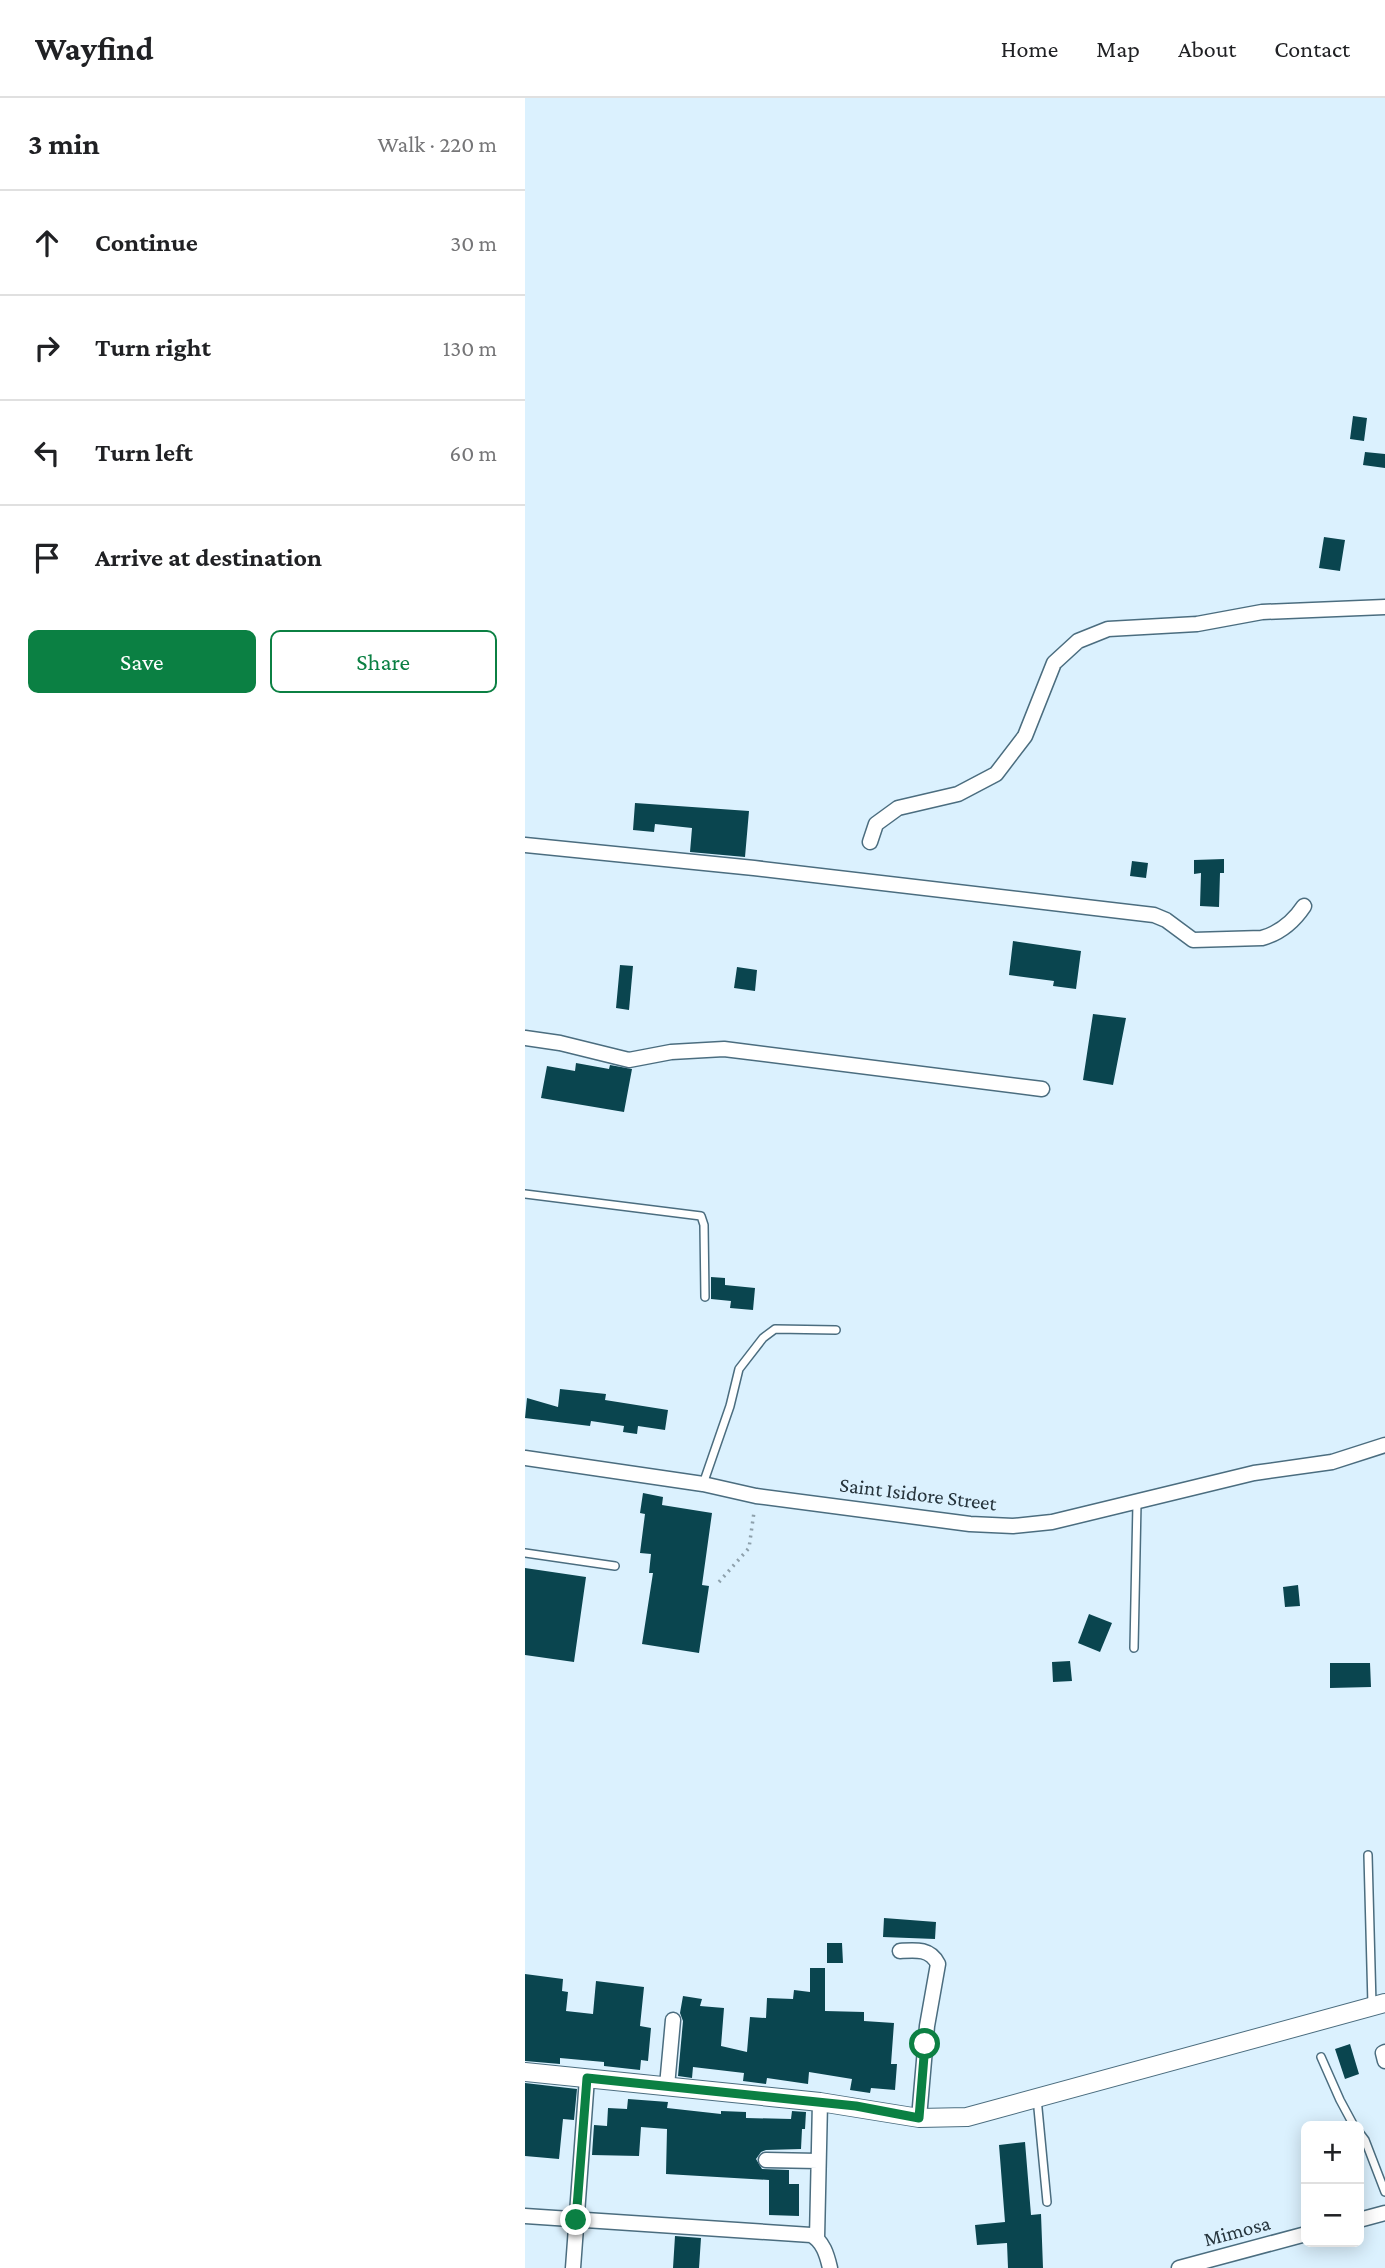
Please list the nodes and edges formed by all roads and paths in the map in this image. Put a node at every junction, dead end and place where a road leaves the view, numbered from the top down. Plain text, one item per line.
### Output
1 (1385, 607) edge
2 (870, 842) dead end
3 (525, 845) edge
4 (1304, 906) dead end
5 (525, 1038) edge
6 (1042, 1090) dead end
7 (525, 1194) edge
8 (705, 1297) dead end
9 (836, 1330) dead end
10 (1385, 1445) edge
11 (525, 1458) edge
12 (703, 1484) junction
13 (756, 1496) junction
14 (1137, 1503) junction
15 (525, 1553) edge
16 (615, 1566) dead end
17 (719, 1582) dead end
18 (1133, 1648) dead end
19 (1368, 1855) dead end
20 (899, 1951) dead end
21 (1379, 2004) edge
22 (673, 2020) dead end
23 (1321, 2057) dead end
24 (525, 2072) edge
25 (587, 2078) junction
26 (667, 2086) junction
27 (1037, 2098) junction
28 (820, 2102) junction
29 (919, 2118) junction
30 (1351, 2121) edge
31 (1364, 2139) edge
32 (766, 2160) dead end
33 (818, 2161) junction
34 (1385, 2192) edge
35 (1047, 2202) dead end
36 (1385, 2213) edge
37 (525, 2216) edge
38 (1364, 2219) edge
39 (576, 2220) junction
40 (1301, 2235) edge
41 (817, 2238) junction
42 (573, 2268) edge
43 (830, 2268) edge
44 (1179, 2268) edge

1 - 2 street
3 - 4 street
5 - 6 street
7 - 8 lane
9 - 12 lane
10 - 14 street, Saint Isidore Street
11 - 12 street, Saint Isidore Street
12 - 13 street, Saint Isidore Street
13 - 14 street, Saint Isidore Street
13 - 17 path
14 - 18 lane
15 - 16 lane
19 - 21 lane
20 - 29 street
21 - 27 street
22 - 26 street
23 - 30 lane
24 - 25 street
25 - 26 street
25 - 39 street
26 - 28 street
27 - 29 street
27 - 35 lane
28 - 29 street
28 - 33 street
31 - 34 lane
32 - 33 street
33 - 41 street
36 - 38 street
37 - 39 street
39 - 41 street
39 - 42 street
40 - 44 street, Mimosa
41 - 43 street

